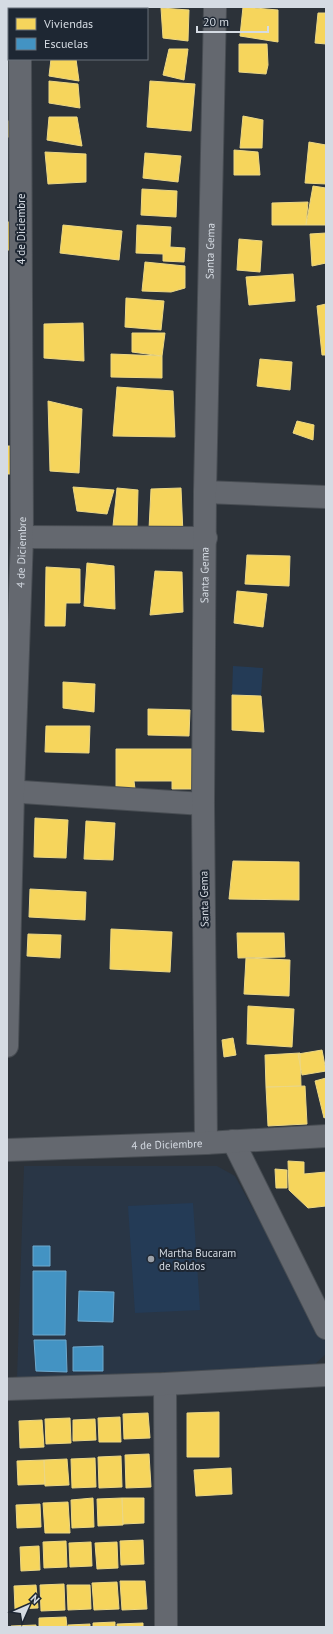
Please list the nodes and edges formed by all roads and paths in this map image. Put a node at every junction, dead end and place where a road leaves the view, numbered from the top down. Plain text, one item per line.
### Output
1 (215, 7) edge
2 (20, 60) edge
3 (205, 492) junction
4 (326, 497) edge
5 (22, 537) junction
6 (206, 538) junction
7 (10, 791) edge
8 (203, 804) junction
9 (7, 1046) edge
10 (326, 1136) edge
11 (233, 1141) junction
12 (206, 1143) junction
13 (7, 1150) edge
14 (326, 1328) edge
15 (326, 1376) edge
16 (165, 1384) junction
17 (7, 1389) edge
18 (166, 1627) edge

1 - 3 street, Santa Gema
2 - 5 street, 4 de Diciembre
3 - 4 street
3 - 6 street, Santa Gema
5 - 6 street
5 - 7 street, 4 de Diciembre
6 - 8 street, Santa Gema
7 - 8 street
7 - 9 street, 4 de Diciembre
8 - 12 street, Santa Gema
10 - 11 street, 4 de Diciembre
11 - 12 street, 4 de Diciembre
11 - 14 street
12 - 13 street, 4 de Diciembre
15 - 16 street
16 - 17 street
16 - 18 street

